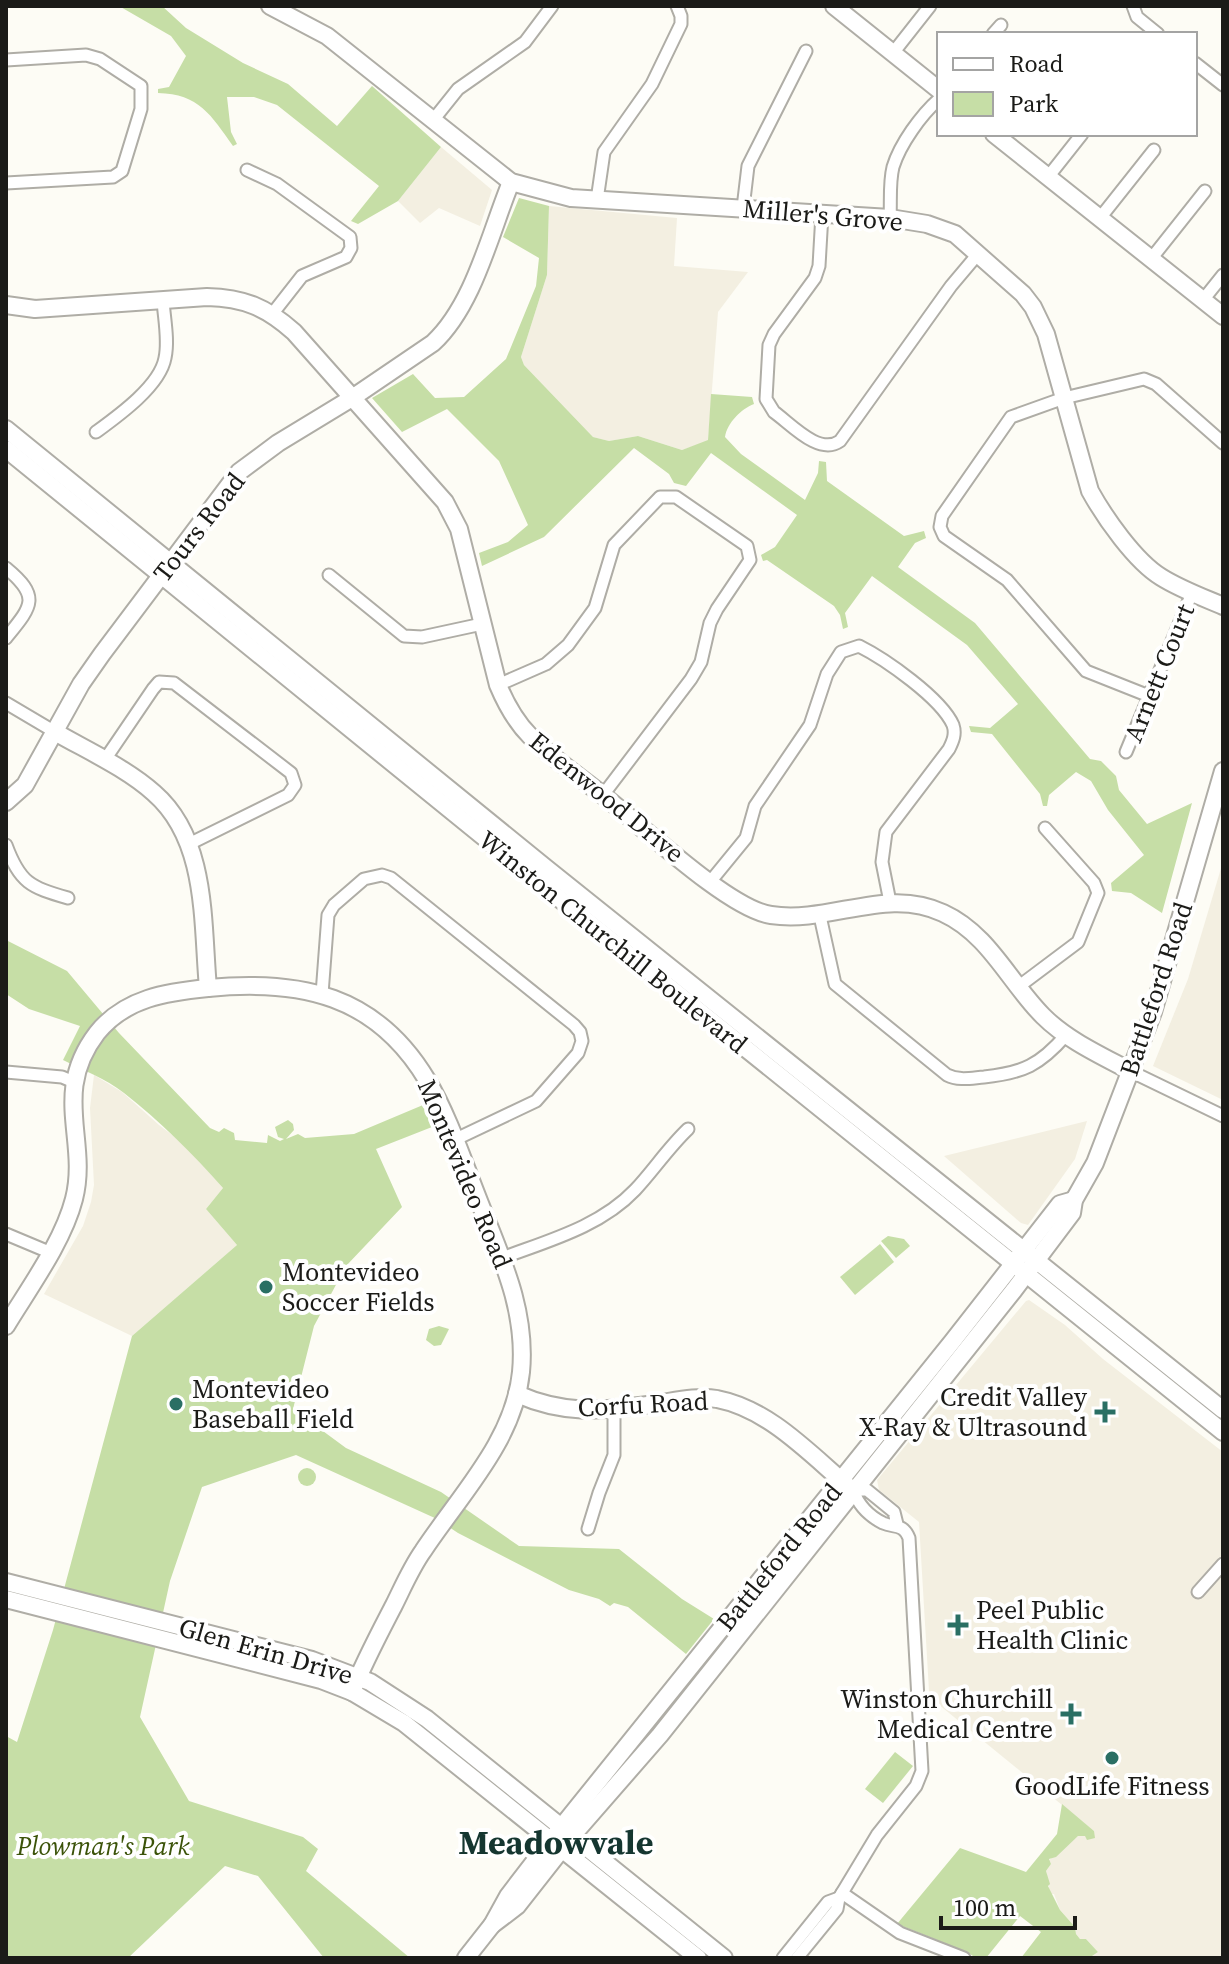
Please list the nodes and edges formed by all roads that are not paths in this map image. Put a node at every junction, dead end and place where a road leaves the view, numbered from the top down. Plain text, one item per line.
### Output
1 (270, 6) edge
2 (552, 6) edge
3 (677, 6) edge
4 (930, 6) edge
5 (1133, 6) edge
6 (840, 8) edge
7 (1156, 32) edge
8 (806, 51) dead end
9 (893, 53) junction
10 (6, 60) edge
11 (1197, 65) edge
12 (1223, 85) edge
13 (937, 88) edge
14 (937, 101) edge
15 (434, 119) junction
16 (997, 136) edge
17 (1080, 136) edge
18 (1154, 150) dead end
19 (247, 170) dead end
20 (1048, 177) junction
21 (511, 182) junction
22 (6, 183) edge
23 (1205, 191) dead end
24 (597, 200) junction
25 (743, 208) junction
26 (822, 214) junction
27 (890, 218) junction
28 (1100, 218) junction
29 (978, 254) junction
30 (1151, 259) junction
31 (1223, 275) edge
32 (163, 300) junction
33 (1203, 300) junction
34 (6, 305) edge
35 (273, 313) junction
36 (1223, 316) edge
37 (352, 398) junction
38 (1064, 398) junction
39 (6, 429) edge
40 (96, 432) dead end
41 (1223, 443) edge
42 (6, 449) edge
43 (6, 568) edge
44 (165, 568) junction
45 (329, 575) dead end
46 (1192, 593) junction
47 (1223, 606) edge
48 (482, 624) junction
49 (6, 638) edge
50 (498, 685) junction
51 (1149, 696) junction
52 (6, 703) edge
53 (55, 732) junction
54 (1126, 752) dead end
55 (104, 761) junction
56 (1223, 771) edge
57 (603, 795) junction
58 (6, 802) edge
59 (1045, 828) dead end
60 (189, 844) junction
61 (6, 845) edge
62 (710, 882) junction
63 (68, 898) dead end
64 (890, 902) junction
65 (820, 916) junction
66 (1018, 987) junction
67 (208, 988) junction
68 (322, 994) junction
69 (1066, 1035) junction
70 (1130, 1071) junction
71 (6, 1072) edge
72 (74, 1082) junction
73 (1223, 1116) edge
74 (688, 1129) dead end
75 (454, 1140) junction
76 (6, 1234) edge
77 (49, 1252) junction
78 (502, 1258) junction
79 (1025, 1263) junction
80 (6, 1326) edge
81 (517, 1394) junction
82 (614, 1409) junction
83 (1223, 1410) edge
84 (1223, 1432) edge
85 (847, 1485) junction
86 (588, 1529) dead end
87 (1223, 1564) edge
88 (6, 1582) edge
89 (1198, 1592) dead end
90 (6, 1599) edge
91 (355, 1684) junction
92 (562, 1838) junction
93 (841, 1895) junction
94 (466, 1958) edge
95 (698, 1958) edge
96 (724, 1958) edge
97 (783, 1958) edge
98 (797, 1958) edge
99 (964, 1958) edge

1 - 15 street, Miller's Grove
2 - 15 street
3 - 24 street
4 - 9 street
5 - 7 street
6 - 9 street
8 - 25 street
9 - 13 street
10 - 22 street
11 - 12 street
14 - 27 street
15 - 21 street, Miller's Grove
16 - 20 street
17 - 20 street
18 - 28 street
19 - 35 street
20 - 28 street
21 - 24 street, Miller's Grove
21 - 37 street, Tours Road
23 - 30 street
24 - 25 street, Miller's Grove
25 - 26 street, Miller's Grove
26 - 27 street, Miller's Grove
26 - 29 street
27 - 29 street, Miller's Grove
28 - 30 street
29 - 38 street, Miller's Grove
30 - 33 street
31 - 33 street
32 - 34 street, Edenwood Drive
32 - 35 street, Edenwood Drive
32 - 40 street
33 - 36 street
35 - 37 street, Edenwood Drive
37 - 44 street, Tours Road
37 - 48 street, Edenwood Drive
38 - 41 street
38 - 46 street, Miller's Grove
38 - 51 street
39 - 44 street, Winston Churchill Boulevard
42 - 44 street, Winston Churchill Boulevard
43 - 49 street
44 - 53 street, Tours Road
44 - 79 street, Winston Churchill Boulevard
45 - 48 street
46 - 47 street, Miller's Grove
46 - 51 street, Arnett Court
48 - 50 street, Edenwood Drive
50 - 57 street, Edenwood Drive
50 - 57 street
51 - 54 street, Arnett Court
52 - 53 street
53 - 55 street
53 - 58 street, Tours Road
55 - 60 street
55 - 60 street
56 - 70 street, Battleford Road
57 - 62 street, Edenwood Drive
59 - 66 street
60 - 67 street
61 - 63 street
62 - 64 street
62 - 65 street, Edenwood Drive
64 - 65 street, Edenwood Drive
64 - 66 street, Edenwood Drive
65 - 69 street
66 - 69 street, Edenwood Drive
67 - 68 street, Montevideo Road
67 - 72 street, Montevideo Road
68 - 75 street, Montevideo Road
68 - 75 street
69 - 70 street, Edenwood Drive
70 - 73 street, Edenwood Drive
70 - 79 street, Battleford Road
71 - 72 street
72 - 77 street, Montevideo Road
74 - 78 street
75 - 78 street, Montevideo Road
76 - 77 street
77 - 80 street, Montevideo Road
78 - 81 street, Montevideo Road
79 - 83 street, Winston Churchill Boulevard
79 - 84 street, Winston Churchill Boulevard
79 - 85 street, Battleford Road
81 - 82 street, Corfu Road
81 - 91 street, Montevideo Road
82 - 85 street, Corfu Road
82 - 86 street
85 - 92 street, Battleford Road
85 - 93 street
87 - 89 street
88 - 91 street, Glen Erin Drive
90 - 91 street, Glen Erin Drive
91 - 92 street, Glen Erin Drive
92 - 94 street, Battleford Road
92 - 95 street, Glen Erin Drive
92 - 96 street, Glen Erin Drive
93 - 97 street
93 - 98 street
93 - 99 street

